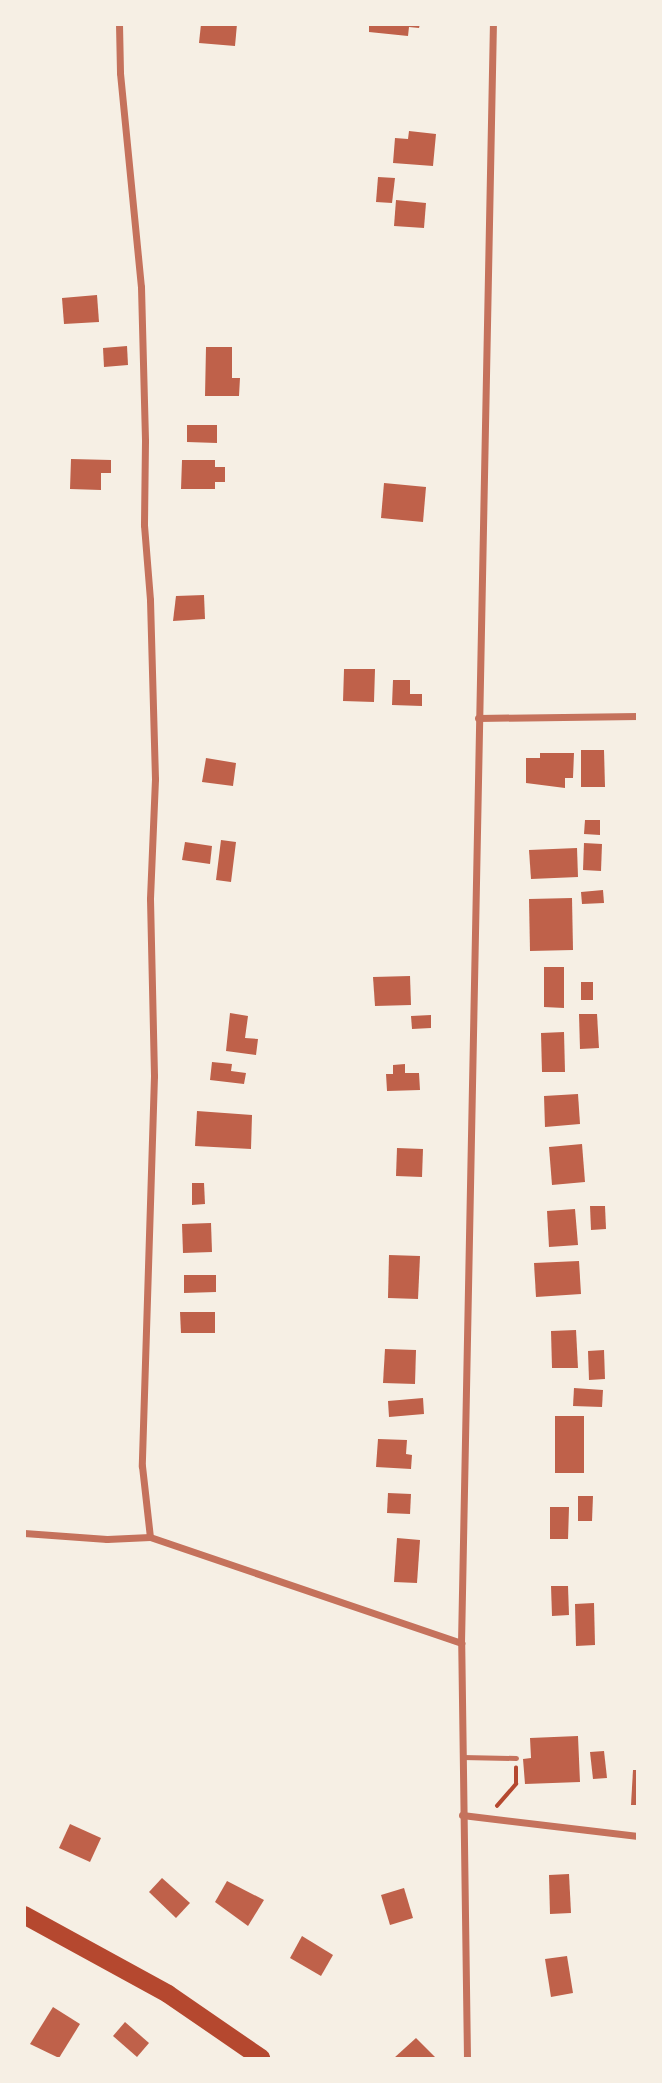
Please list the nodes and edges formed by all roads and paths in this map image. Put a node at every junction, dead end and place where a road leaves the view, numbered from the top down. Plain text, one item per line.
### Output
1 (118, 24) edge
2 (493, 24) edge
3 (638, 716) edge
4 (478, 718) junction
5 (24, 1533) edge
6 (150, 1538) junction
7 (461, 1643) junction
8 (462, 1758) junction
9 (516, 1758) joint
10 (462, 1815) junction
11 (487, 1818) junction
12 (638, 1836) edge
13 (24, 1915) edge
14 (261, 2059) edge
15 (467, 2059) edge

1 - 6 street
2 - 4 street
3 - 4 street
4 - 7 street
5 - 6 street
6 - 7 street
7 - 8 street
8 - 9 lane
8 - 10 street
9 - 11 path
10 - 11 street
10 - 15 street
11 - 12 street
13 - 14 main road

